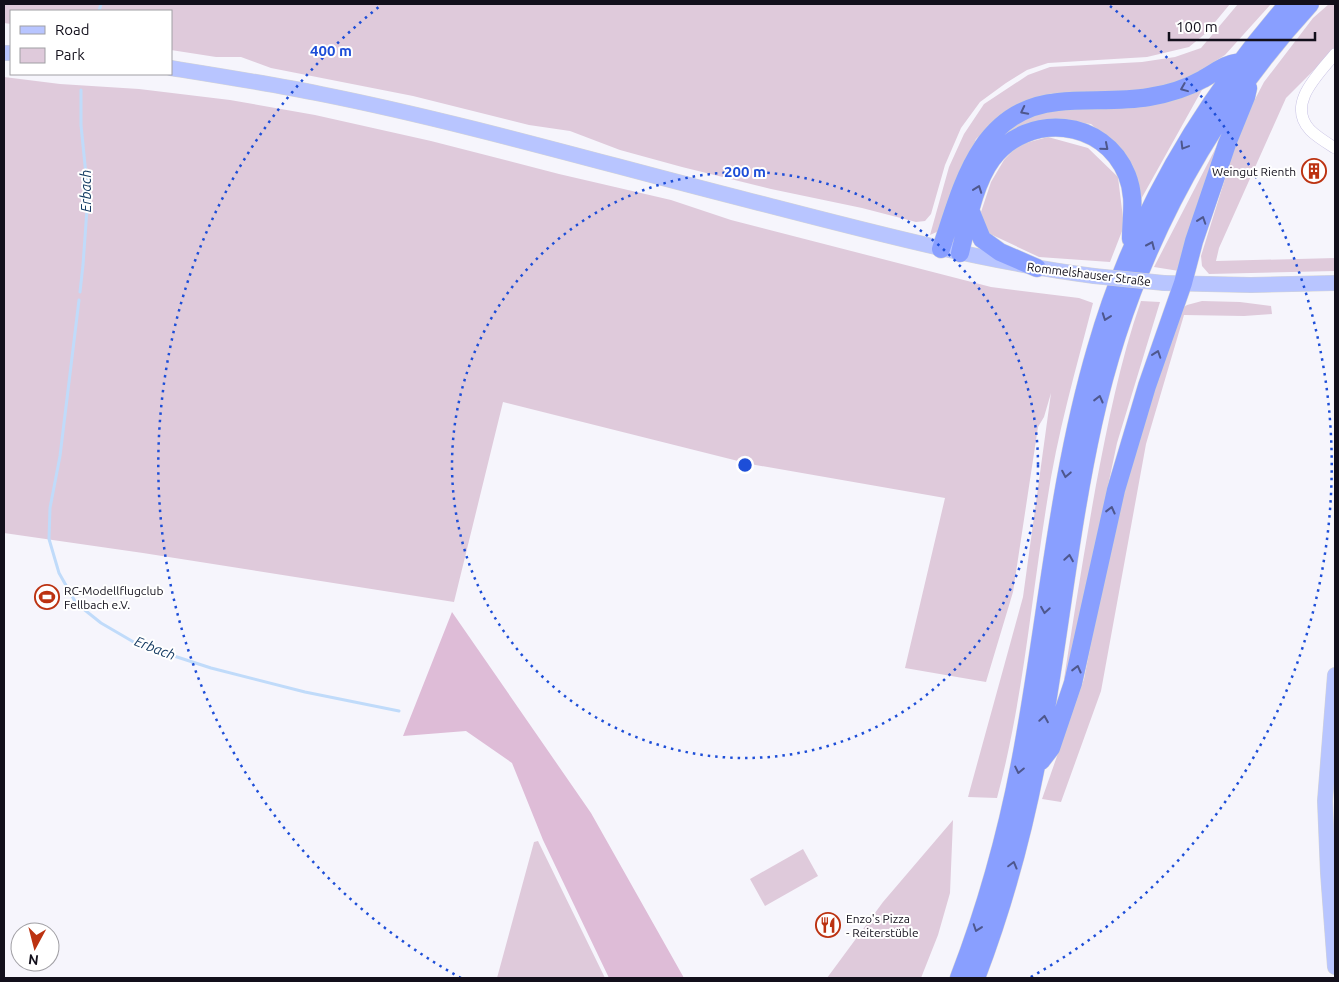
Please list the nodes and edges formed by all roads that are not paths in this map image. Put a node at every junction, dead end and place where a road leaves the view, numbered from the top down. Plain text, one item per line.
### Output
1 (1288, 4) edge
2 (1310, 4) edge
3 (1335, 54) edge
4 (172, 68) edge
5 (1245, 68) junction
6 (1335, 148) edge
7 (970, 212) junction
8 (942, 249) junction
9 (960, 253) junction
10 (1130, 253) junction
11 (1037, 268) junction
12 (1183, 283) junction
13 (1335, 283) edge
14 (1283, 284) junction
15 (1335, 289) edge
16 (1335, 675) edge
17 (1036, 767) junction
18 (1330, 801) edge
19 (1335, 967) edge
20 (959, 978) edge
21 (976, 978) edge

1 - 5 highway
2 - 5 highway
3 - 6 street
4 - 8 main road, Rommelshauser Straße
5 -> 8 highway
5 -> 10 highway
12 -> 5 highway
17 -> 5 highway
7 - 9 highway
7 -> 10 highway
7 - 11 highway
8 - 9 main road, Rommelshauser Straße
9 - 11 main road, Rommelshauser Straße
10 -> 20 highway
11 - 12 main road, Rommelshauser Straße, bridge
12 - 14 main road, Rommelshauser Straße
17 -> 12 highway
13 - 14 main road, Rommelshauser Straße
14 - 15 main road
16 - 18 main road
21 -> 17 highway
18 - 19 main road

